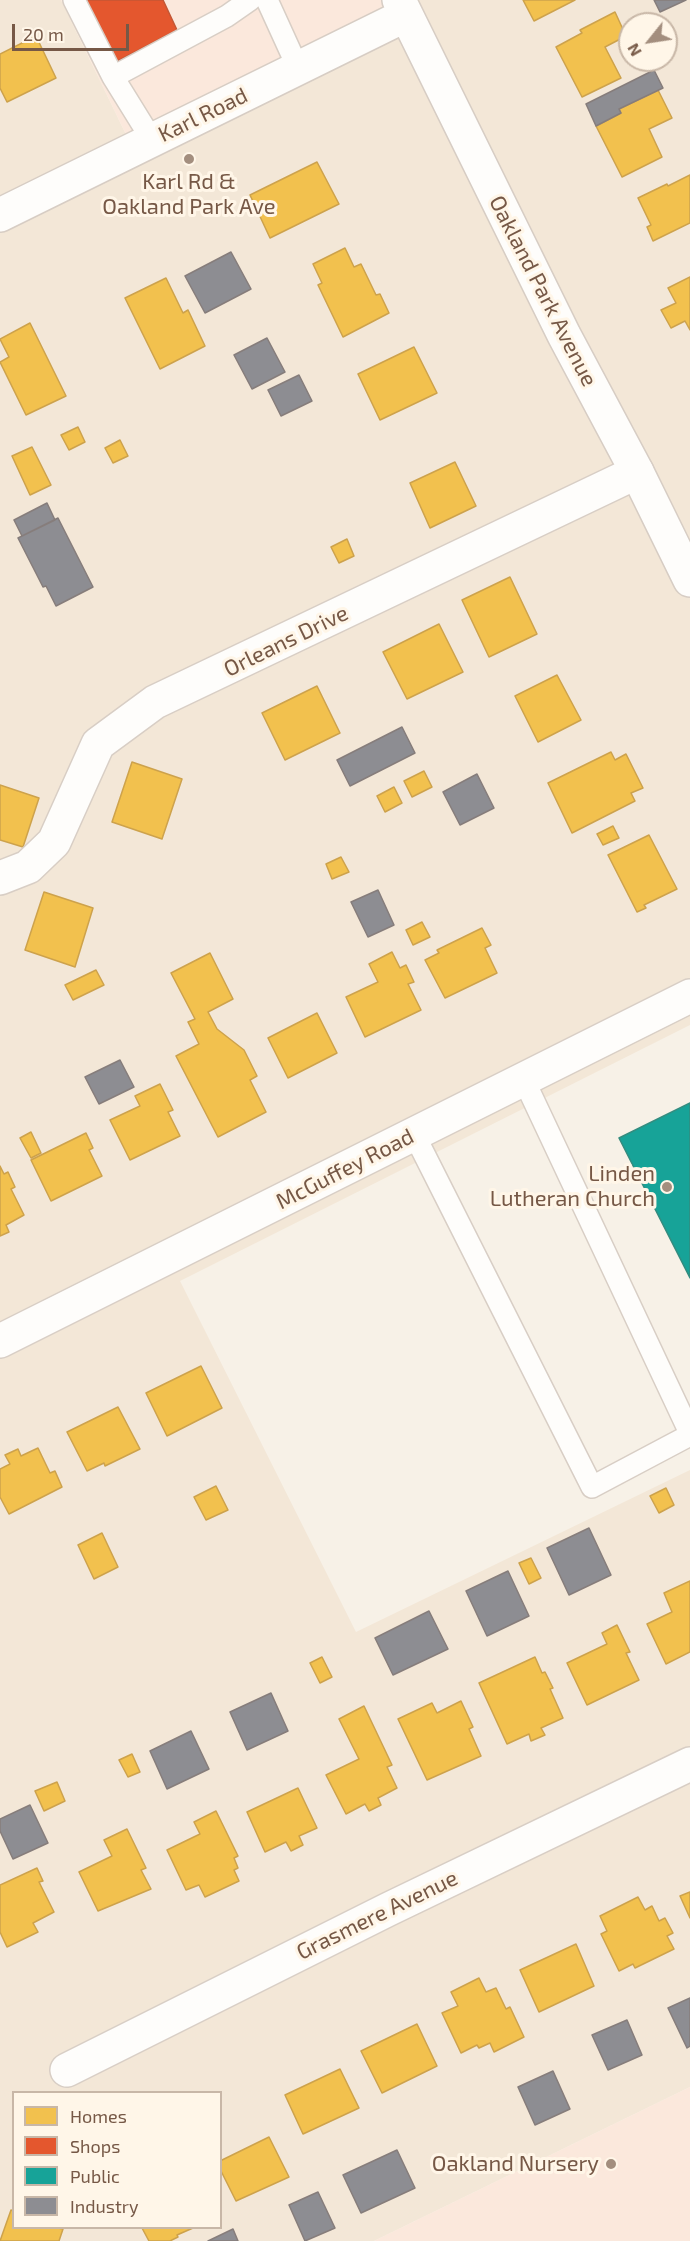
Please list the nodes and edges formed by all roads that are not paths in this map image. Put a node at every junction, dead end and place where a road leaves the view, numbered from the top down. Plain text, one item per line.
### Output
1 (74, 0) edge
2 (250, 0) edge
3 (267, 0) edge
4 (223, 8) edge
5 (402, 8) edge
6 (298, 69) junction
7 (113, 76) junction
8 (152, 140) junction
9 (0, 215) edge
10 (637, 472) junction
11 (687, 565) edge
12 (0, 878) edge
13 (690, 996) edge
14 (524, 1080) junction
15 (414, 1134) junction
16 (0, 1341) edge
17 (690, 1434) edge
18 (690, 1764) edge
19 (67, 2070) dead end

1 - 7 lane
2 - 4 lane
3 - 6 lane
4 - 7 lane
5 - 6 street, Karl Road
5 - 10 street, Oakland Park Avenue
6 - 8 street, Karl Road
7 - 8 lane
8 - 9 street, Karl Road
10 - 11 street, Oakland Park Avenue
10 - 12 street, Orleans Drive
13 - 14 street, McGuffey Road
14 - 15 street, McGuffey Road
14 - 17 lane
15 - 16 street, McGuffey Road
15 - 17 lane
18 - 19 street, Grasmere Avenue

